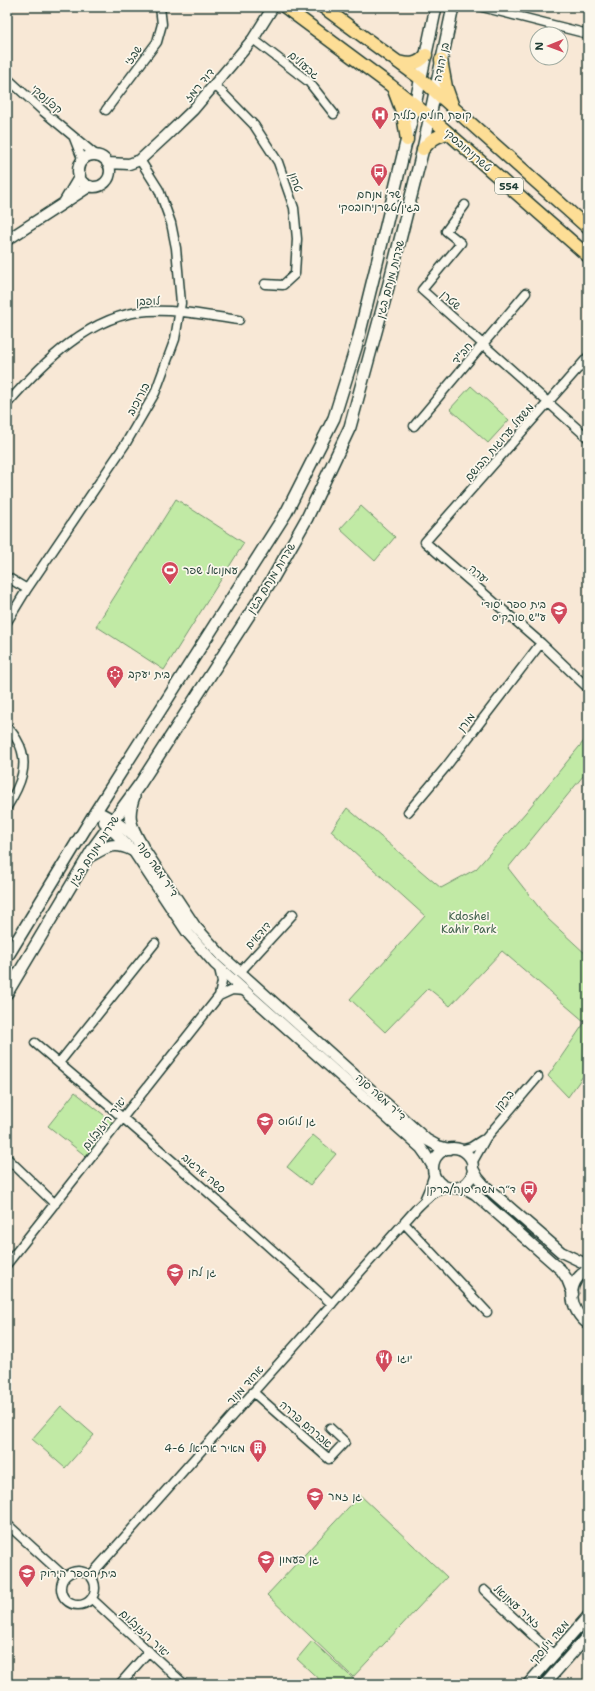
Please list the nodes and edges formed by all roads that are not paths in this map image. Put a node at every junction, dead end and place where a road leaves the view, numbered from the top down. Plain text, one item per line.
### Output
1 (160, 7) edge
2 (273, 7) edge
3 (285, 7) edge
4 (323, 7) edge
5 (436, 7) edge
6 (453, 7) edge
7 (482, 7) edge
8 (588, 34) edge
9 (254, 39) junction
10 (426, 55) junction
11 (441, 60) junction
12 (398, 62) junction
13 (7, 78) edge
14 (421, 79) junction
15 (214, 85) junction
16 (390, 85) junction
17 (434, 92) junction
18 (415, 106) junction
19 (106, 110) dead end
20 (454, 110) junction
21 (334, 114) dead end
22 (430, 117) junction
23 (448, 134) junction
24 (73, 135) junction
25 (407, 140) junction
26 (423, 149) junction
27 (97, 156) junction
28 (83, 160) junction
29 (140, 160) junction
30 (107, 163) junction
31 (129, 164) junction
32 (80, 176) junction
33 (109, 177) junction
34 (90, 186) junction
35 (64, 203) junction
36 (465, 204) dead end
37 (588, 228) edge
38 (7, 240) edge
39 (588, 256) edge
40 (265, 284) dead end
41 (526, 293) dead end
42 (179, 312) junction
43 (239, 320) dead end
44 (484, 345) junction
45 (588, 357) edge
46 (548, 403) junction
47 (7, 404) edge
48 (414, 426) dead end
49 (588, 438) edge
50 (425, 542) joint
51 (7, 577) edge
52 (28, 589) junction
53 (7, 622) edge
54 (541, 643) junction
55 (588, 688) edge
56 (7, 728) edge
57 (137, 788) junction
58 (7, 807) edge
59 (96, 811) junction
60 (408, 812) dead end
61 (111, 823) junction
62 (137, 848) junction
63 (88, 857) junction
64 (293, 914) dead end
65 (155, 943) dead end
66 (7, 956) edge
67 (219, 967) junction
68 (240, 972) junction
69 (245, 991) junction
70 (7, 992) edge
71 (219, 996) junction
72 (35, 1043) dead end
73 (58, 1063) junction
74 (538, 1077) dead end
75 (123, 1117) junction
76 (486, 1138) junction
77 (449, 1149) junction
78 (460, 1150) junction
79 (7, 1158) edge
80 (472, 1165) junction
81 (433, 1171) junction
82 (453, 1188) junction
83 (54, 1204) junction
84 (417, 1208) junction
85 (404, 1223) junction
86 (7, 1264) edge
87 (588, 1265) edge
88 (588, 1270) edge
89 (573, 1294) junction
90 (332, 1304) junction
91 (487, 1312) dead end
92 (588, 1324) edge
93 (253, 1392) junction
94 (330, 1428) dead end
95 (7, 1524) edge
96 (90, 1576) junction
97 (65, 1577) junction
98 (484, 1590) dead end
99 (92, 1599) junction
100 (588, 1616) edge
101 (588, 1635) edge
102 (149, 1651) junction
103 (554, 1655) junction
104 (120, 1684) edge
105 (184, 1684) edge
106 (528, 1684) edge
107 (545, 1684) edge

1 - 19 street, שבזי
2 - 9 street, דוד רמז
3 - 16 main road, טשרניחובסקי / 554
4 - 12 main road, טשרניחובסקי / 554
5 - 10 main road, בן יהודה
6 - 11 main road, בן יהודה
7 - 8 street
9 - 15 street, דוד רמז
9 - 21 street, גבעולים
10 - 12 main road
10 - 14 main road, בן יהודה
11 - 17 main road, בן יהודה
11 - 20 main road
12 - 14 main road, טשרניחובסקי / 554
13 - 24 street, קפלנסקי
14 - 17 main road, טשרניחובסקי / 554
14 - 18 main road, שדרות מנחם בגין
15 - 29 street, דוד רמז
15 - 40 street, טהון
16 - 18 main road, טשרניחובסקי / 554
16 - 25 main road
17 - 20 main road, טשרניחובסקי / 554
17 - 22 main road, בן יהודה
18 - 22 main road, טשרניחובסקי / 554
18 - 25 main road, שדרות מנחם בגין
20 - 37 main road, טשרניחובסקי / 554
22 - 23 main road, טשרניחובסקי / 554
22 - 26 main road, שדרות מנחם בגין
23 - 26 main road
23 - 39 main road, טשרניחובסקי / 554
24 - 27 street, קפלנסקי
24 - 28 street, קפלנסקי
25 - 59 main road, שדרות מנחם בגין
26 - 57 main road, שדרות מנחם בגין
27 - 28 street
27 - 30 street
28 - 32 street
29 - 31 street, דוד רמז
29 - 42 street, בורוכוב
30 - 31 street, דוד רמז
30 - 33 street
31 - 33 street, דוד רמז
32 - 34 street
32 - 35 street
33 - 34 street
34 - 35 street
35 - 38 street
36 - 44 street, שטרן
41 - 44 street, חב"ד
42 - 43 street, לופבן
42 - 47 street, לופבן
42 - 52 street, בורוכוב
44 - 46 street, שטרן
44 - 48 street, חב"ד
45 - 46 street, משעול ערוגות הבושם
46 - 49 street, שטרן
46 - 50 street, משעול ערוגות הבושם
50 - 54 street, יערה
51 - 52 street
52 - 53 street, בורוכוב
54 - 55 street, יערה
54 - 60 street, מורן
56 - 58 street
57 - 61 main road, שדרות מנחם בגין
57 - 62 main road
59 - 61 street, ד"ר משה סנה
59 - 66 main road, שדרות מנחם בגין
61 - 62 street, ד"ר משה סנה
61 - 63 main road, שדרות מנחם בגין
62 - 63 main road
62 - 67 street, ד"ר משה סנה
62 - 68 street, ד"ר משה סנה
63 - 70 main road, שדרות מנחם בגין
64 - 68 street, דודאים
65 - 73 street
67 - 69 street, ד"ר משה סנה
67 - 71 street
68 - 77 street, ד"ר משה סנה
69 - 71 street
69 - 81 street, ד"ר משה סנה
71 - 75 street, יאיר רוזנבלום
72 - 73 street, סשה ארגוב
73 - 75 street, סשה ארגוב
74 - 76 street, ברקן
75 - 83 street, יאיר רוזנבלום
75 - 90 street, סשה ארגוב
76 - 78 street, ברקן
76 - 80 street, ברקן
77 - 78 street
77 - 81 street
78 - 80 street
79 - 83 street
80 - 82 street
80 - 87 street
81 - 82 street
81 - 84 street, אהוד מנור
82 - 84 street, אהוד מנור
82 - 89 street
83 - 86 street, יאיר רוזנבלום
84 - 85 street, אהוד מנור
85 - 90 street, אהוד מנור
85 - 91 street
88 - 89 street
89 - 92 street
90 - 93 street, אהוד מנור
93 - 94 street, אברהם פררה
93 - 96 street, אהוד מנור
95 - 97 street
96 - 97 street
96 - 99 street
97 - 99 street
98 - 103 street, זמיר עמנואל
99 - 102 street, יאיר רוזנבלום
100 - 103 street, משה וילנסקי
101 - 107 street
102 - 104 street
102 - 105 street, יאיר רוזנבלום
103 - 106 street, משה וילנסקי

